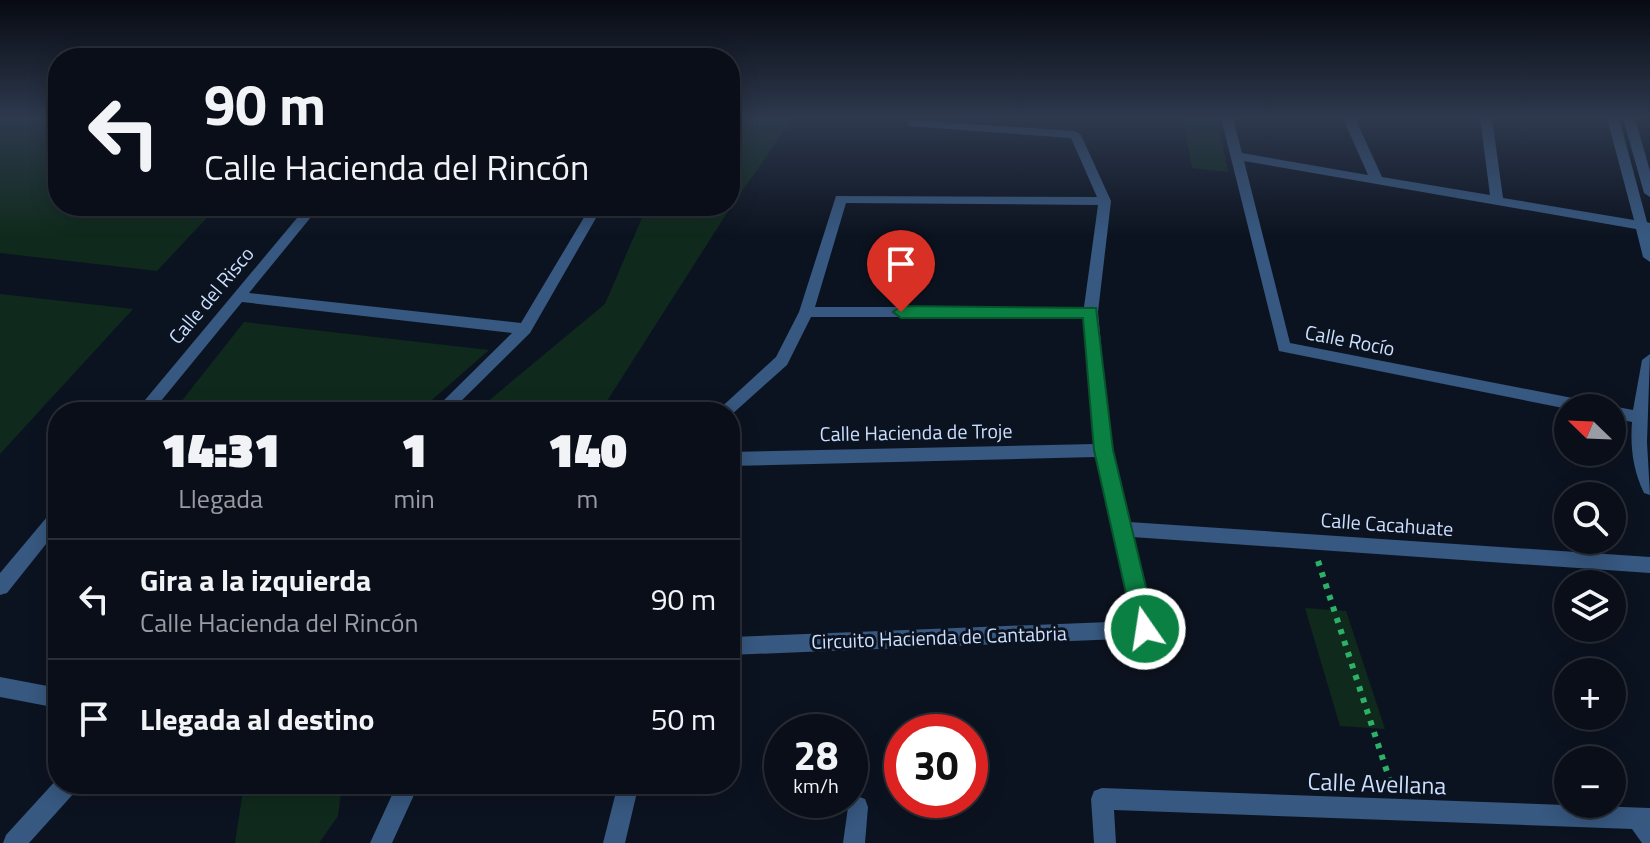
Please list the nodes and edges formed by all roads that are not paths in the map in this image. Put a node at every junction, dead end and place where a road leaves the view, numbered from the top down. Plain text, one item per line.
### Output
1 (1085, 157) edge
2 (1237, 157) edge
3 (1245, 157) edge
4 (1367, 157) edge
5 (1492, 157) edge
6 (1623, 157) edge
7 (1625, 164) junction
8 (1646, 167) edge
9 (1377, 180) junction
10 (1650, 193) edge
11 (1105, 201) junction
12 (1497, 201) junction
13 (306, 216) edge
14 (591, 216) edge
15 (1646, 226) edge
16 (1650, 257) edge
17 (238, 297) junction
18 (806, 312) junction
19 (1091, 312) junction
20 (525, 329) junction
21 (1650, 360) edge
22 (1554, 400) edge
23 (151, 402) edge
24 (450, 402) edge
25 (735, 402) edge
26 (1626, 414) edge
27 (1640, 417) junction
28 (1103, 450) junction
29 (740, 459) edge
30 (1650, 488) edge
31 (48, 528) edge
32 (1122, 529) junction
33 (1650, 565) edge
34 (0, 587) edge
35 (740, 646) edge
36 (0, 687) edge
37 (48, 696) edge
38 (58, 794) edge
39 (403, 794) edge
40 (626, 794) edge
41 (856, 818) edge
42 (1646, 825) edge
43 (14, 843) edge
44 (381, 843) edge
45 (614, 843) edge
46 (854, 843) edge
47 (1105, 843) edge

1 - 11 street
2 - 22 street, Calle Rocío
3 - 9 street
4 - 9 street
5 - 12 street
6 - 7 street
7 - 8 street
7 - 15 street
8 - 10 street
9 - 12 street
11 - 18 street
11 - 19 street, Circuito Hacienda de Cantabria
12 - 15 street
13 - 17 street, Calle del Risco
14 - 20 street
15 - 16 street
17 - 20 street
17 - 23 street, Calle del Risco
18 - 19 street
18 - 25 street
19 - 28 street, Circuito Hacienda de Cantabria
20 - 24 street
21 - 27 street
26 - 27 street
27 - 30 street
28 - 29 street, Calle Hacienda de Troje
28 - 32 street, Circuito Hacienda de Cantabria
31 - 34 street
32 - 33 street, Calle Cacahuate
32 - 35 street, Circuito Hacienda de Cantabria
36 - 37 street
38 - 43 street
39 - 44 street
40 - 45 street
41 - 46 street
42 - 47 street, Calle Avellana

